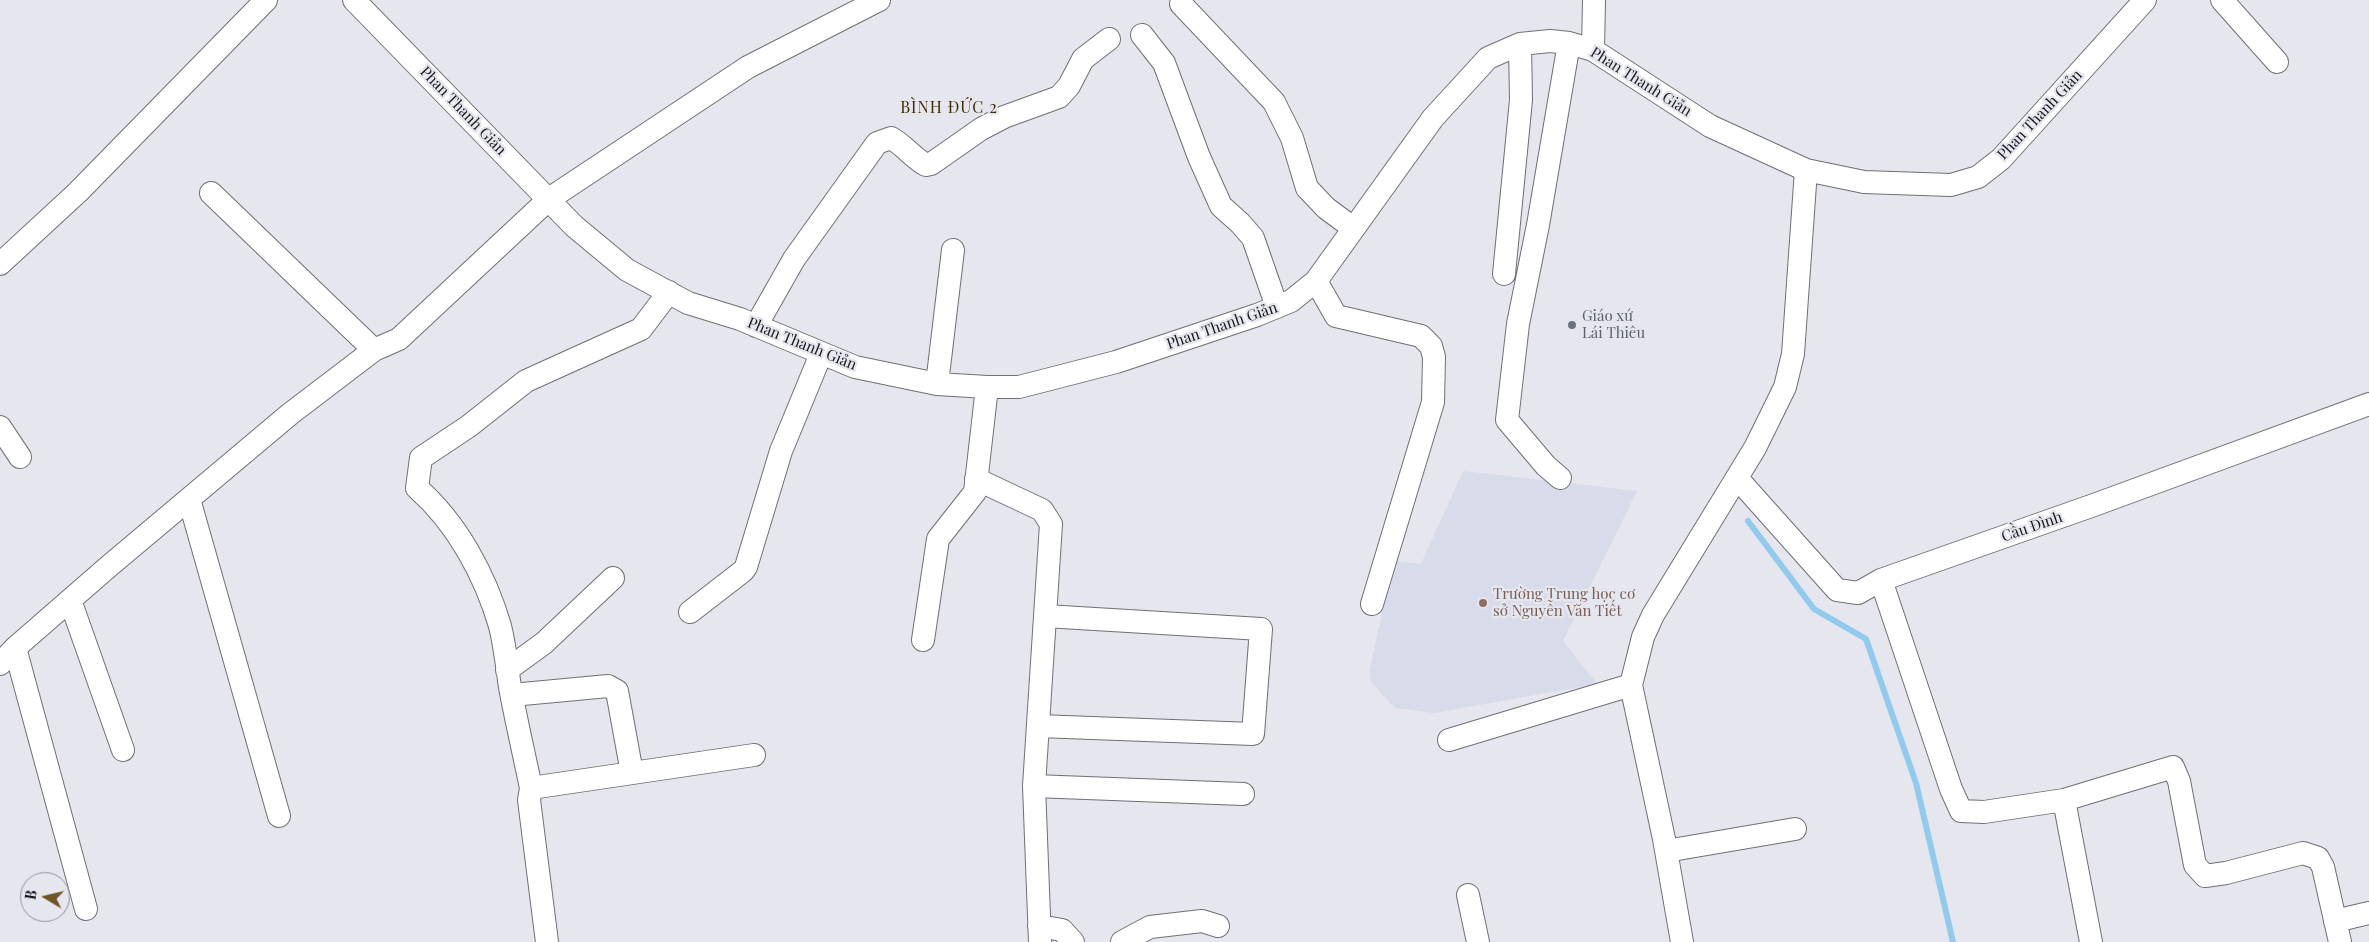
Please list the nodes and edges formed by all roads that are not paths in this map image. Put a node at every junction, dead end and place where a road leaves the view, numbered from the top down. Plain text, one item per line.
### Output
1 (266, 0) edge
2 (878, 0) edge
3 (1594, 0) edge
4 (2144, 0) edge
5 (2222, 0) edge
6 (362, 3) edge
7 (1181, 4) dead end
8 (1142, 36) dead end
9 (1109, 39) dead end
10 (1569, 43) junction
11 (1520, 44) junction
12 (1593, 50) junction
13 (2277, 62) dead end
14 (1806, 170) junction
15 (211, 193) dead end
16 (549, 199) junction
17 (1353, 228) junction
18 (953, 250) dead end
19 (0, 264) edge
20 (1504, 274) dead end
21 (1316, 282) junction
22 (669, 292) junction
23 (1277, 307) junction
24 (756, 326) junction
25 (374, 350) junction
26 (821, 354) junction
27 (937, 384) junction
28 (987, 387) junction
29 (2369, 404) edge
30 (0, 427) edge
31 (20, 457) dead end
32 (1560, 478) dead end
33 (1738, 478) junction
34 (976, 479) junction
35 (189, 499) junction
36 (612, 578) dead end
37 (1881, 580) junction
38 (70, 600) junction
39 (1372, 604) dead end
40 (690, 612) dead end
41 (1045, 616) junction
42 (923, 640) dead end
43 (7, 656) edge
44 (508, 670) junction
45 (1631, 685) junction
46 (512, 695) junction
47 (1038, 726) junction
48 (1450, 740) dead end
49 (123, 750) dead end
50 (754, 755) dead end
51 (632, 772) junction
52 (1034, 786) junction
53 (531, 788) junction
54 (1243, 794) dead end
55 (2064, 800) junction
56 (278, 816) dead end
57 (1795, 829) dead end
58 (1666, 851) junction
59 (1468, 896) dead end
60 (86, 909) dead end
61 (2369, 912) edge
62 (1218, 926) dead end
63 (2337, 931) edge
64 (1039, 934) edge
65 (547, 942) edge
66 (1073, 942) edge
67 (1122, 942) edge
68 (1478, 942) edge
69 (1682, 942) edge
70 (2091, 942) edge

1 - 19 street
2 - 16 street
3 - 12 street
4 - 14 street, Phan Thanh Giản
5 - 13 street
6 - 16 street, Phan Thanh Giản
7 - 17 street
8 - 23 street
9 - 24 street
10 - 11 street, Phan Thanh Giản
10 - 12 street, Phan Thanh Giản
10 - 32 street
11 - 17 street, Phan Thanh Giản
11 - 20 street
12 - 14 street, Phan Thanh Giản
14 - 33 street
15 - 25 street
16 - 22 street, Phan Thanh Giản
16 - 25 street
17 - 21 street, Phan Thanh Giản
18 - 27 street
21 - 23 street, Phan Thanh Giản
21 - 39 street
22 - 24 street, Phan Thanh Giản
22 - 44 street
23 - 28 street, Phan Thanh Giản
24 - 26 street, Phan Thanh Giản
25 - 35 street
26 - 27 street, Phan Thanh Giản
26 - 40 street
27 - 28 street, Phan Thanh Giản
28 - 34 street
29 - 37 street, Cầu Đình
30 - 31 street
33 - 37 street, Cầu Đình
33 - 45 street
34 - 41 street
34 - 42 street
35 - 38 street
35 - 56 street
36 - 44 street
37 - 55 street
38 - 43 street
38 - 49 street
41 - 47 street
41 - 47 street
43 - 60 street
44 - 46 street
45 - 48 street
45 - 58 street
46 - 51 street
46 - 53 street
47 - 52 street
50 - 51 street
51 - 53 street
52 - 54 street
52 - 64 street
53 - 65 street
55 - 63 street
55 - 70 street
57 - 58 street
58 - 69 street
59 - 68 street
61 - 63 street
62 - 67 street
64 - 66 street

